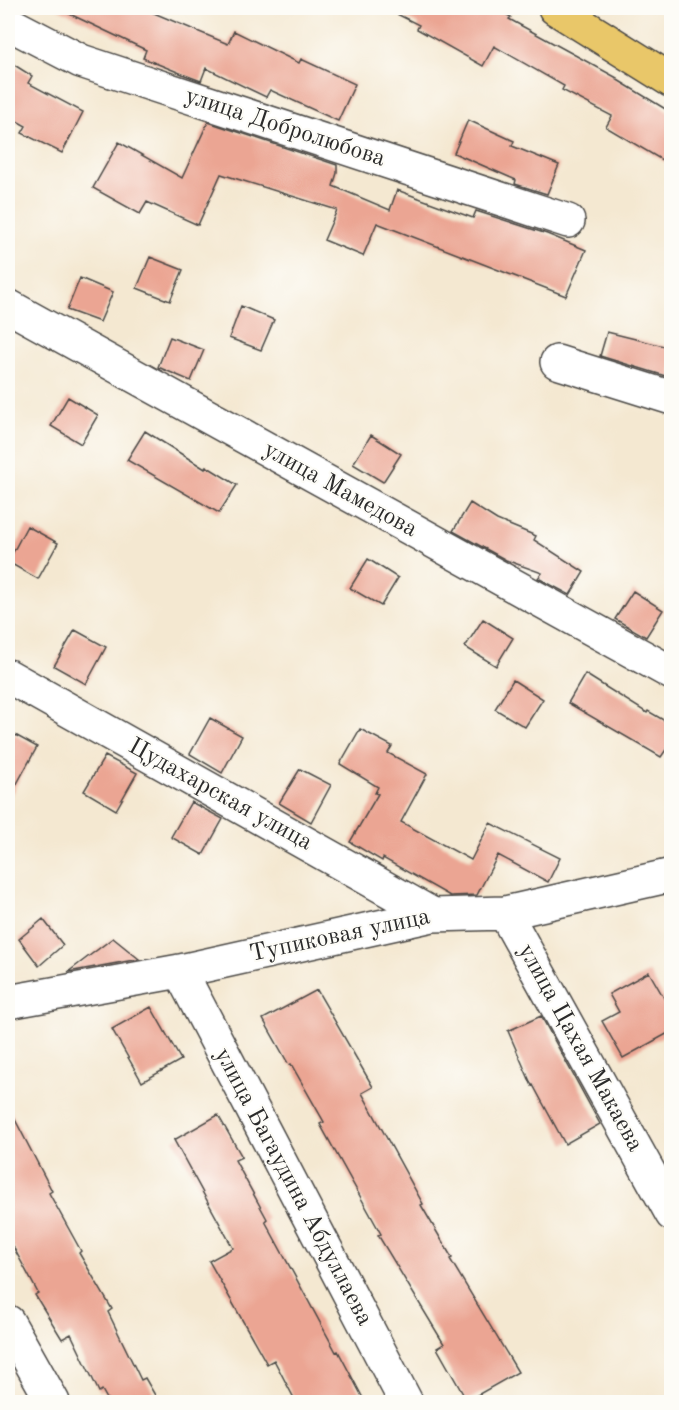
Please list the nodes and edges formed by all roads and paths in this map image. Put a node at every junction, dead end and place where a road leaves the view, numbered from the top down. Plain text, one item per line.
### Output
1 (555, 8) edge
2 (8, 23) edge
3 (672, 81) edge
4 (568, 221) dead end
5 (8, 306) edge
6 (557, 362) dead end
7 (672, 398) edge
8 (672, 674) edge
9 (8, 676) edge
10 (672, 875) edge
11 (371, 880) junction
12 (505, 913) junction
13 (433, 915) junction
14 (356, 932) junction
15 (180, 971) junction
16 (8, 1002) edge
17 (672, 1214) edge
18 (8, 1322) edge
19 (53, 1402) edge
20 (406, 1402) edge

1 - 3 main road
2 - 4 street, улица Добролюбова
5 - 8 street, улица Мамедова
6 - 7 street
9 - 11 street, Цудахарская улица
10 - 12 street, Тупиковая улица
11 - 13 street, Цудахарская улица
11 - 14 street
12 - 13 street, Тупиковая улица
12 - 17 street, улица Цахая Макаева
13 - 14 street, Тупиковая улица
14 - 15 street, Тупиковая улица
15 - 16 street, Тупиковая улица
15 - 20 street, улица Багаудина Абдуллаева
18 - 19 street

